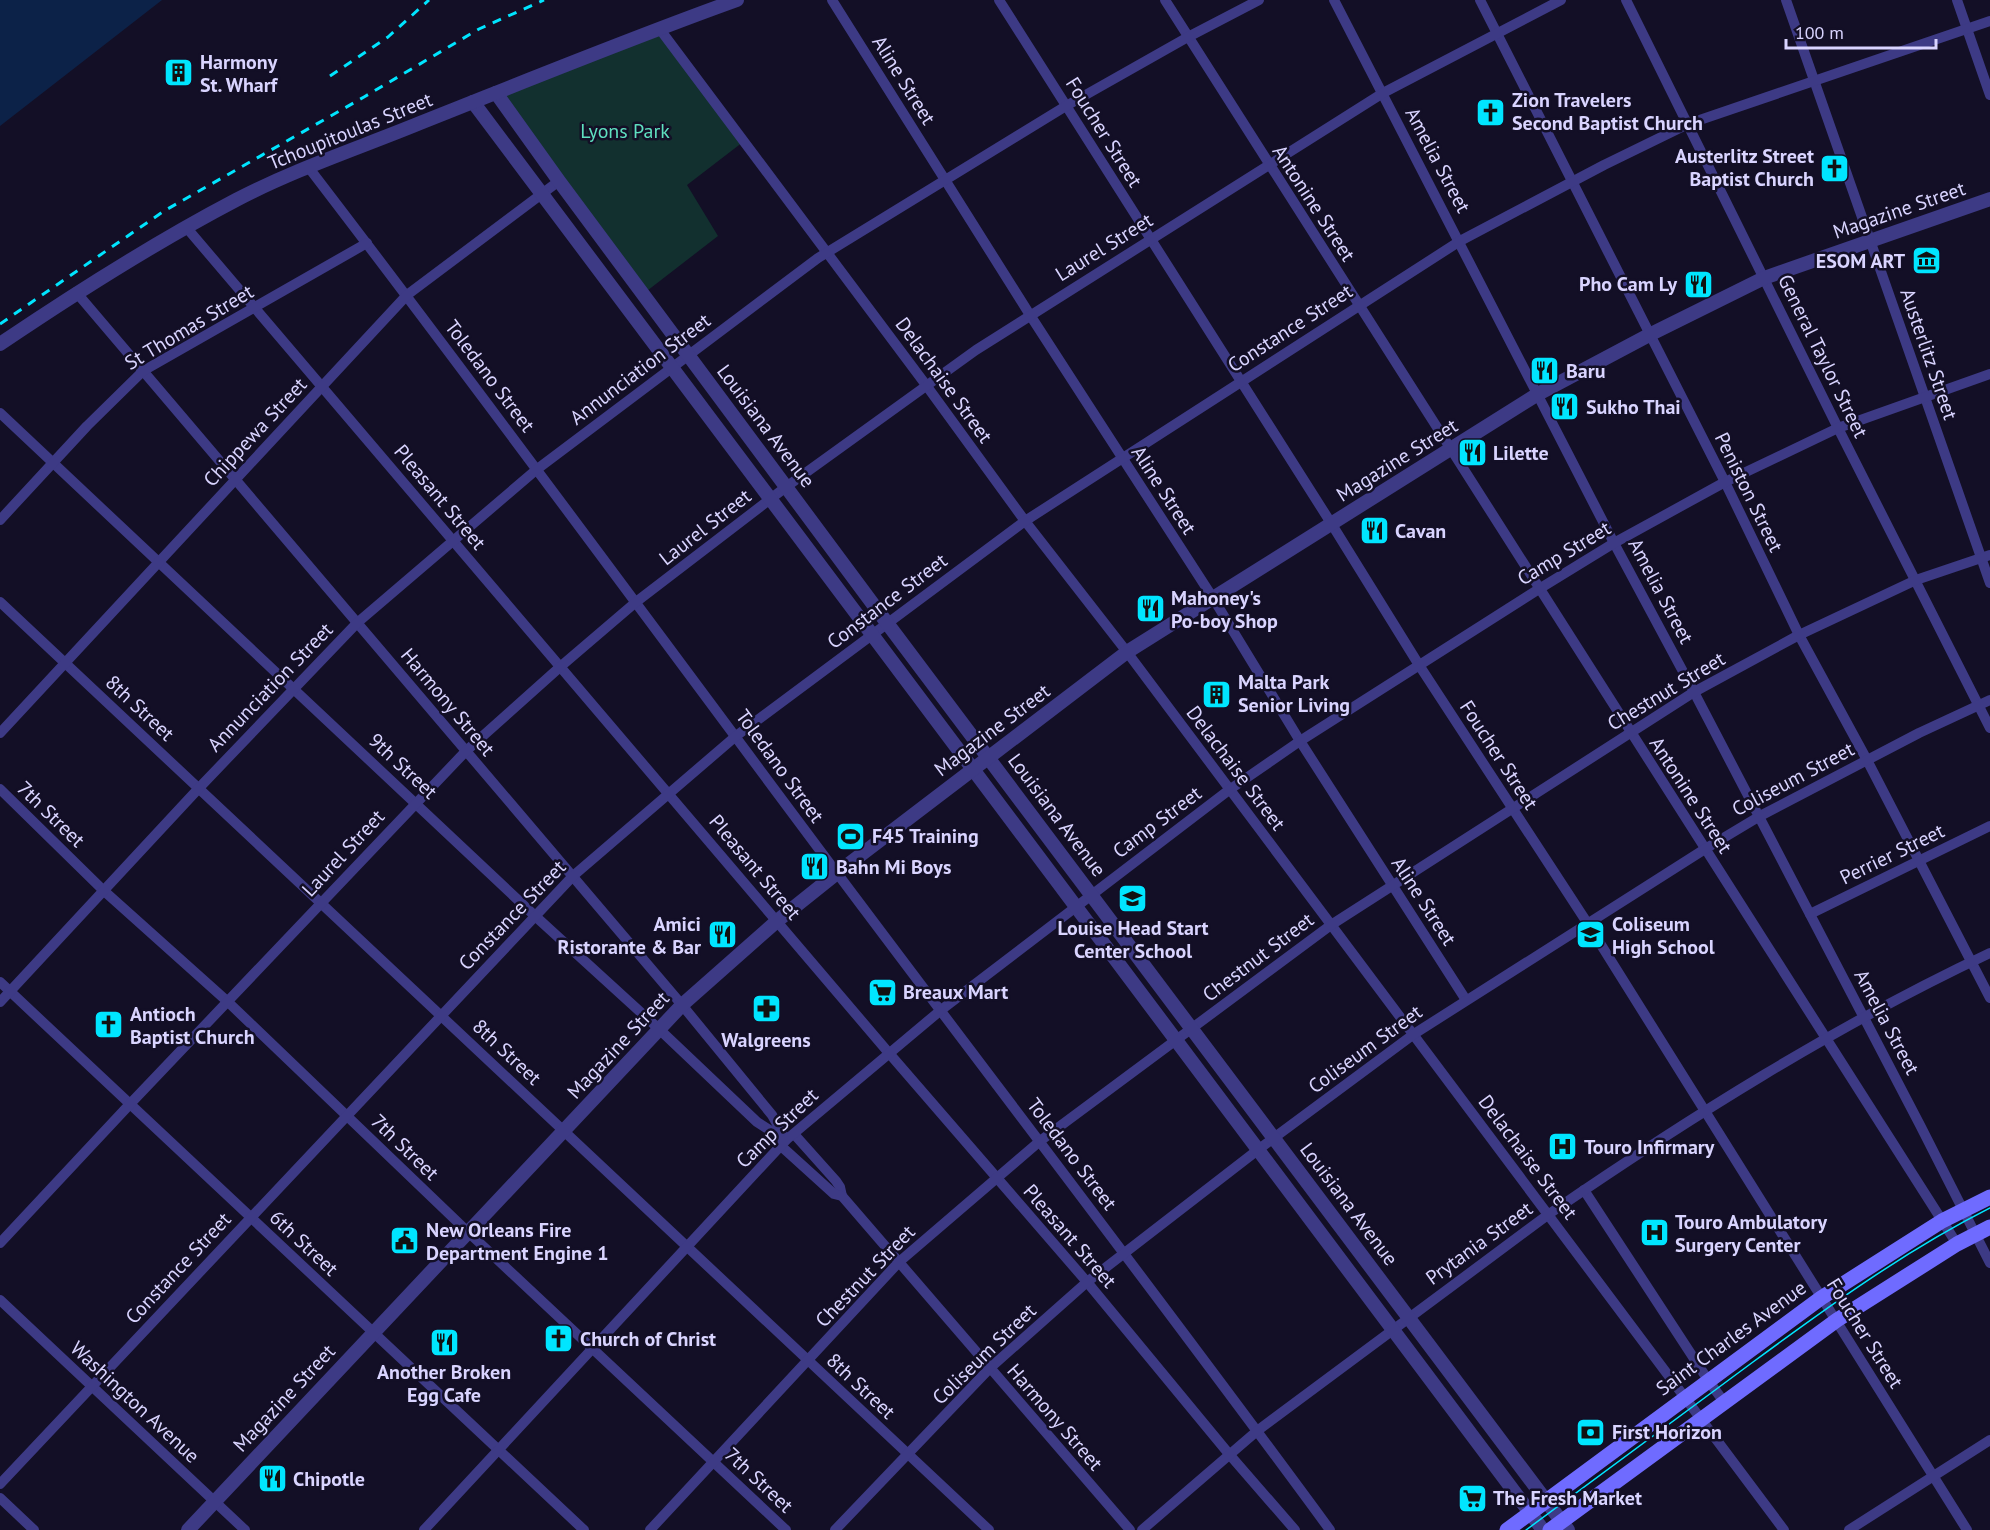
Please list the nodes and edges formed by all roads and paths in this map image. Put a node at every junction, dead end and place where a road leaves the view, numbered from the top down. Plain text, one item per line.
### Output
1 (737, 0) edge
2 (832, 0) edge
3 (999, 0) edge
4 (1165, 0) edge
5 (1259, 0) edge
6 (1334, 0) edge
7 (1480, 0) edge
8 (1561, 0) edge
9 (1626, 0) edge
10 (1786, 0) edge
11 (1957, 0) edge
12 (1990, 21) edge
13 (658, 28) junction
14 (1967, 29) junction
15 (1497, 32) junction
16 (1188, 37) junction
17 (1814, 81) junction
18 (496, 93) junction
19 (1383, 93) junction
20 (1990, 94) edge
21 (473, 102) junction
22 (1066, 106) junction
23 (1688, 124) junction
24 (1269, 165) junction
25 (309, 168) junction
26 (946, 180) junction
27 (559, 181) junction
28 (1572, 182) junction
29 (542, 194) junction
30 (1990, 199) edge
31 (186, 227) junction
32 (1151, 239) junction
33 (1870, 241) junction
34 (1460, 242) junction
35 (367, 243) junction
36 (827, 253) junction
37 (1764, 278) junction
38 (76, 292) junction
39 (407, 296) junction
40 (1359, 306) junction
41 (255, 308) junction
42 (1030, 315) junction
43 (1651, 334) junction
44 (0, 344) edge
45 (688, 355) junction
46 (672, 367) junction
47 (143, 371) junction
48 (1990, 374) edge
49 (1240, 382) junction
50 (926, 384) junction
51 (322, 386) junction
52 (1538, 394) junction
53 (1925, 396) junction
54 (0, 413) edge
55 (1838, 428) junction
56 (1451, 449) junction
57 (1122, 457) junction
58 (53, 462) junction
59 (536, 470) junction
60 (235, 480) junction
61 (1725, 482) junction
62 (786, 487) junction
63 (771, 499) junction
64 (0, 520) edge
65 (1025, 520) junction
66 (1332, 524) junction
67 (453, 540) junction
68 (1614, 543) junction
69 (1986, 557) edge
70 (159, 562) junction
71 (1916, 580) junction
72 (1990, 583) edge
73 (1539, 589) junction
74 (1213, 598) junction
75 (0, 602) edge
76 (636, 602) junction
77 (357, 623) junction
78 (887, 623) junction
79 (873, 634) junction
80 (1799, 635) junction
81 (1127, 652) junction
82 (66, 664) junction
83 (1419, 665) junction
84 (560, 667) junction
85 (294, 687) junction
86 (939, 691) junction
87 (1694, 692) junction
88 (1990, 700) edge
89 (923, 703) junction
90 (1978, 704) junction
91 (1990, 728) edge
92 (1630, 732) junction
93 (0, 733) edge
94 (736, 736) junction
95 (1300, 741) junction
96 (466, 751) junction
97 (989, 757) junction
98 (1867, 760) junction
99 (972, 769) junction
100 (199, 788) junction
101 (0, 789) edge
102 (1229, 790) junction
103 (669, 794) junction
104 (416, 803) junction
105 (1512, 808) junction
106 (1760, 816) junction
107 (1990, 826) edge
108 (1705, 849) junction
109 (1919, 860) junction
110 (837, 873) junction
111 (573, 876) junction
112 (1393, 885) junction
113 (103, 890) junction
114 (1092, 894) junction
115 (320, 903) junction
116 (1076, 907) junction
117 (534, 915) junction
118 (1810, 915) junction
119 (777, 921) junction
120 (1588, 924) junction
121 (1331, 925) junction
122 (1990, 953) edge
123 (1971, 962) junction
124 (0, 982) edge
125 (10, 991) junction
126 (1990, 998) edge
127 (1466, 999) junction
128 (0, 1002) edge
129 (228, 1002) junction
130 (682, 1005) junction
131 (941, 1010) junction
132 (441, 1015) junction
133 (1864, 1017) junction
134 (1192, 1028) junction
135 (659, 1029) junction
136 (1414, 1034) junction
137 (1825, 1038) junction
138 (1177, 1040) junction
139 (888, 1053) junction
140 (130, 1104) junction
141 (1705, 1112) junction
142 (348, 1116) junction
143 (565, 1131) junction
144 (1274, 1138) junction
145 (787, 1140) junction
146 (1040, 1141) junction
147 (1259, 1149) junction
148 (997, 1179) junction
149 (1584, 1190) junction
150 (842, 1196) junction
151 (1990, 1197) edge
152 (1964, 1209) junction
153 (1549, 1214) junction
154 (250, 1217) junction
155 (1942, 1221) junction
156 (1990, 1227) edge
157 (468, 1232) junction
158 (1975, 1234) junction
159 (0, 1243) edge
160 (1957, 1244) junction
161 (688, 1246) junction
162 (1124, 1253) junction
163 (899, 1262) junction
164 (1990, 1263) edge
165 (1087, 1282) junction
166 (1821, 1298) junction
167 (0, 1300) edge
168 (1410, 1317) junction
169 (1837, 1320) junction
170 (1393, 1329) junction
171 (373, 1332) junction
172 (592, 1350) junction
173 (808, 1361) junction
174 (990, 1368) junction
175 (1708, 1380) junction
176 (92, 1386) junction
177 (1686, 1397) junction
178 (1724, 1402) junction
179 (1485, 1418) junction
180 (1702, 1419) junction
181 (1257, 1431) junction
182 (1469, 1431) junction
183 (1990, 1440) edge
184 (499, 1450) junction
185 (908, 1454) junction
186 (1229, 1454) junction
187 (713, 1461) junction
188 (1933, 1476) junction
189 (0, 1484) edge
190 (0, 1498) edge
191 (215, 1501) junction
192 (1547, 1501) junction
193 (1530, 1513) junction
194 (1560, 1527) edge
195 (34, 1530) edge
196 (188, 1530) edge
197 (245, 1530) edge
198 (424, 1530) edge
199 (584, 1530) edge
200 (650, 1530) edge
201 (786, 1530) edge
202 (835, 1530) edge
203 (989, 1530) edge
204 (1130, 1530) edge
205 (1142, 1530) edge
206 (1295, 1530) edge
207 (1330, 1530) edge
208 (1507, 1530) edge
209 (1543, 1530) edge
210 (1784, 1530) edge
211 (1849, 1530) edge
212 (1967, 1530) edge

1 - 13 street, Tchoupitoulas Street
2 - 26 street, Aline Street
3 - 22 street, Foucher Street
4 - 16 street, Antonine Street
5 - 16 street, Annunciation Street
6 - 19 street, Amelia Street
7 - 15 street, Peniston Street
8 - 15 street, Laurel Street
9 - 23 street, General Taylor Street
10 - 17 street, Austerlitz Street
11 - 14 street
12 - 14 street, Constance Street
13 - 18 street, Tchoupitoulas Street
13 - 36 street, Delachaise Street
14 - 17 street, Constance Street
14 - 20 street
15 - 19 street, Laurel Street
15 - 28 street, Peniston Street
16 - 22 street, Annunciation Street
16 - 24 street, Antonine Street
17 - 23 street, Constance Street
17 - 33 street, Austerlitz Street
18 - 21 street, Tchoupitoulas Street
18 - 27 street, Louisiana Avenue
19 - 24 street, Laurel Street
19 - 34 street, Amelia Street
21 - 25 street, Tchoupitoulas Street
21 - 29 street, Louisiana Avenue
22 - 26 street, Annunciation Street
22 - 32 street, Foucher Street
23 - 28 street, Constance Street
23 - 37 street, General Taylor Street
24 - 32 street, Laurel Street
24 - 40 street, Antonine Street
25 - 31 street, Tchoupitoulas Street
25 - 35 street, Toledano Street
26 - 36 street, Annunciation Street
26 - 42 street, Aline Street
27 - 29 street, Chippewa Street
27 - 45 street, Louisiana Avenue
28 - 34 street, Constance Street
28 - 43 street, Peniston Street
29 - 39 street, Chippewa Street
29 - 46 street, Louisiana Avenue
30 - 33 street, Magazine Street
31 - 38 street, Tchoupitoulas Street
31 - 41 street, Pleasant Street
32 - 42 street, Laurel Street
32 - 49 street, Foucher Street
33 - 37 street, Magazine Street
33 - 53 street, Austerlitz Street
34 - 40 street, Constance Street
34 - 52 street, Amelia Street
35 - 39 street, Toledano Street
35 - 41 street, St Thomas Street
36 - 45 street, Annunciation Street
36 - 50 street, Delachaise Street
37 - 43 street, Magazine Street
37 - 55 street, General Taylor Street
38 - 44 street, Tchoupitoulas Street
38 - 47 street, Harmony Street
39 - 51 street, Chippewa Street
39 - 59 street, Toledano Street
40 - 49 street, Constance Street
40 - 56 street, Antonine Street
41 - 47 street, St Thomas Street
41 - 51 street, Pleasant Street
42 - 50 street, Laurel Street
42 - 57 street, Aline Street
43 - 52 street, Magazine Street
43 - 61 street, Peniston Street
45 - 46 street, Annunciation Street
45 - 62 street, Louisiana Avenue
46 - 59 street, Annunciation Street
46 - 63 street, Louisiana Avenue
47 - 58 street, St Thomas Street
47 - 60 street, Harmony Street
48 - 53 street, Camp Street
49 - 57 street, Constance Street
49 - 66 street, Foucher Street
50 - 62 street, Laurel Street
50 - 65 street, Delachaise Street
51 - 60 street, Chippewa Street
51 - 67 street, Pleasant Street
52 - 56 street, Magazine Street
52 - 68 street, Amelia Street
53 - 55 street, Camp Street
53 - 69 street, Austerlitz Street
54 - 58 street, 9th Street
55 - 61 street, Camp Street
55 - 71 street, General Taylor Street
56 - 66 street, Magazine Street
56 - 73 street, Antonine Street
57 - 65 street, Constance Street
57 - 74 street, Aline Street
58 - 64 street, St Thomas Street
58 - 70 street, 9th Street
59 - 67 street, Annunciation Street
59 - 76 street, Toledano Street
60 - 70 street, Chippewa Street
60 - 77 street, Harmony Street
61 - 68 street, Camp Street
61 - 80 street, Peniston Street
62 - 63 street, Laurel Street
62 - 78 street, Louisiana Avenue
63 - 76 street, Laurel Street
63 - 79 street, Louisiana Avenue
65 - 78 street, Constance Street
65 - 81 street, Delachaise Street
66 - 74 street, Magazine Street
66 - 83 street, Foucher Street
67 - 77 street, Annunciation Street
67 - 84 street, Pleasant Street
68 - 73 street, Camp Street
68 - 87 street, Amelia Street
69 - 71 street, Chestnut Street
69 - 72 street, Austerlitz Street
70 - 82 street, Chippewa Street
70 - 85 street, 9th Street
71 - 80 street, Chestnut Street
71 - 90 street, General Taylor Street
73 - 83 street, Camp Street
73 - 92 street, Antonine Street
74 - 81 street, Magazine Street
74 - 95 street, Aline Street
75 - 82 street, 8th Street
76 - 84 street, Laurel Street
76 - 94 street, Toledano Street
77 - 85 street, Annunciation Street
77 - 96 street, Harmony Street
78 - 79 street, Constance Street
78 - 86 street, Louisiana Avenue
79 - 89 street, Louisiana Avenue
79 - 94 street, Constance Street
80 - 87 street, Chestnut Street
80 - 98 street, Peniston Street
81 - 97 street, Magazine Street
81 - 102 street, Delachaise Street
82 - 93 street, Chippewa Street
82 - 100 street, 8th Street
83 - 95 street, Camp Street
83 - 105 street, Foucher Street
84 - 96 street, Laurel Street
84 - 103 street, Pleasant Street
85 - 100 street, Annunciation Street
85 - 104 street, 9th Street
86 - 89 street
86 - 97 street, Louisiana Avenue
87 - 92 street, Chestnut Street
87 - 106 street, Amelia Street
88 - 90 street, Coliseum Street
89 - 99 street, Louisiana Avenue
90 - 91 street, General Taylor Street
90 - 98 street, Coliseum Street
92 - 105 street, Chestnut Street
92 - 108 street, Antonine Street
94 - 103 street, Constance Street
94 - 110 street, Toledano Street
95 - 102 street, Camp Street
95 - 112 street, Aline Street
96 - 104 street, Laurel Street
96 - 111 street, Harmony Street
97 - 99 street, Magazine Street
97 - 114 street, Louisiana Avenue
98 - 106 street, Coliseum Street
98 - 109 street, Peniston Street
99 - 110 street, Magazine Street
99 - 116 street, Louisiana Avenue
100 - 113 street, Annunciation Street
100 - 115 street, 8th Street
101 - 113 street, 7th Street
102 - 114 street, Camp Street
102 - 121 street, Delachaise Street
103 - 111 street, Constance Street
103 - 119 street, Pleasant Street
104 - 115 street, Laurel Street
104 - 117 street, 9th Street
105 - 112 street, Chestnut Street
105 - 120 street, Foucher Street
106 - 108 street, Coliseum Street
106 - 118 street, Amelia Street
107 - 109 street, Perrier Street
108 - 120 street, Coliseum Street
108 - 137 street, Antonine Street
109 - 118 street, Perrier Street
109 - 123 street, Peniston Street
110 - 119 street, Magazine Street
110 - 131 street, Toledano Street
111 - 117 street, Constance Street
111 - 130 street, Harmony Street
112 - 121 street, Chestnut Street
112 - 127 street, Aline Street
113 - 125 street, Annunciation Street
113 - 129 street, 7th Street
114 - 116 street, Camp Street
114 - 134 street, Louisiana Avenue
115 - 129 street, Laurel Street
115 - 132 street, 8th Street
116 - 131 street, Camp Street
116 - 138 street, Louisiana Avenue
117 - 132 street, Constance Street
117 - 135 street, 9th Street
118 - 133 street, Amelia Street
119 - 130 street, Magazine Street
119 - 139 street, Pleasant Street
120 - 127 street, Coliseum Street
120 - 141 street, Foucher Street
121 - 134 street, Chestnut Street
121 - 136 street, Delachaise Street
122 - 123 street, Prytania Street
123 - 126 street, Peniston Street
123 - 133 street, Prytania Street
124 - 125 street, 6th Street
125 - 128 street, Annunciation Street
125 - 140 street, 6th Street
127 - 136 street, Coliseum Street
129 - 140 street, Laurel Street
129 - 142 street, 7th Street
130 - 135 street, Magazine Street
130 - 145 street, Harmony Street
131 - 139 street, Camp Street
131 - 146 street, Toledano Street
132 - 142 street, Constance Street
132 - 143 street, 8th Street
133 - 137 street, Prytania Street
133 - 152 street, Amelia Street
134 - 138 street, Chestnut Street
134 - 144 street, Louisiana Avenue
135 - 143 street, Magazine Street
135 - 145 street, 9th Street
136 - 144 street, Coliseum Street
136 - 153 street, Delachaise Street
137 - 141 street, Prytania Street
137 - 155 street, Antonine Street
138 - 146 street, Chestnut Street
138 - 147 street, Louisiana Avenue
139 - 145 street, Camp Street
139 - 148 street, Pleasant Street
140 - 154 street, 6th Street
140 - 159 street, Laurel Street
141 - 149 street, Prytania Street
141 - 166 street, Foucher Street
142 - 154 street, Constance Street
142 - 157 street, 7th Street
143 - 157 street, Magazine Street
143 - 161 street, 8th Street
144 - 147 street, Coliseum Street
144 - 168 street, Louisiana Avenue
145 - 150 street, Harmony Street
145 - 150 street
145 - 161 street, Camp Street
146 - 148 street, Chestnut Street
146 - 162 street, Toledano Street
147 - 162 street, Coliseum Street
147 - 170 street, Louisiana Avenue
148 - 163 street, Chestnut Street
148 - 165 street, Pleasant Street
149 - 153 street, Prytania Street
149 - 175 street
150 - 163 street, Harmony Street
151 - 152 main road, Saint Charles Avenue
152 - 155 main road, Saint Charles Avenue
152 - 158 street, Amelia Street
153 - 168 street, Prytania Street
153 - 177 street, Delachaise Street
154 - 171 street, 6th Street
154 - 176 street, Constance Street
155 - 160 street, Antonine Street
155 - 166 main road, Saint Charles Avenue
156 - 158 main road
157 - 171 street, Magazine Street
157 - 172 street, 7th Street
158 - 160 main road
158 - 164 street, Amelia Street
160 - 169 main road
161 - 172 street, Camp Street
161 - 173 street, 8th Street
162 - 165 street, Coliseum Street
162 - 181 street, Toledano Street
163 - 173 street, Chestnut Street
163 - 174 street, Harmony Street
165 - 174 street, Coliseum Street
165 - 186 street, Pleasant Street
166 - 169 street, Foucher Street
166 - 175 main road, Saint Charles Avenue
167 - 176 street, Washington Avenue
168 - 170 street, Prytania Street
168 - 179 street, Louisiana Avenue
169 - 178 main road
169 - 188 street, Foucher Street
170 - 181 street, Prytania Street
170 - 182 street, Louisiana Avenue
171 - 184 street, 6th Street
171 - 191 street, Magazine Street
172 - 184 street, Camp Street
172 - 187 street, 7th Street
173 - 185 street, 8th Street
173 - 187 street, Chestnut Street
174 - 185 street, Coliseum Street
174 - 204 street, Harmony Street
175 - 177 main road, Saint Charles Avenue
175 - 178 street
176 - 189 street, Constance Street
176 - 191 street, Washington Avenue
177 - 180 street, Delachaise Street
177 - 192 main road, Saint Charles Avenue
178 - 180 main road
179 - 182 street
179 - 192 street, Louisiana Avenue
180 - 194 main road
180 - 210 street, Delachaise Street
181 - 186 street, Prytania Street
181 - 207 street, Toledano Street
182 - 193 street, Louisiana Avenue
183 - 188 street
184 - 198 street, Camp Street
184 - 199 street, 6th Street
185 - 202 street, Coliseum Street
185 - 203 street, 8th Street
186 - 205 street, Prytania Street
186 - 206 street, Pleasant Street
187 - 200 street, Chestnut Street
187 - 201 street, 7th Street
188 - 211 street
188 - 212 street, Foucher Street
190 - 195 street
191 - 196 street, Magazine Street
191 - 197 street, Washington Avenue
192 - 193 main road, Saint Charles Avenue
192 - 194 street, Louisiana Avenue
193 - 208 main road, Saint Charles Avenue
193 - 209 street, Louisiana Avenue

